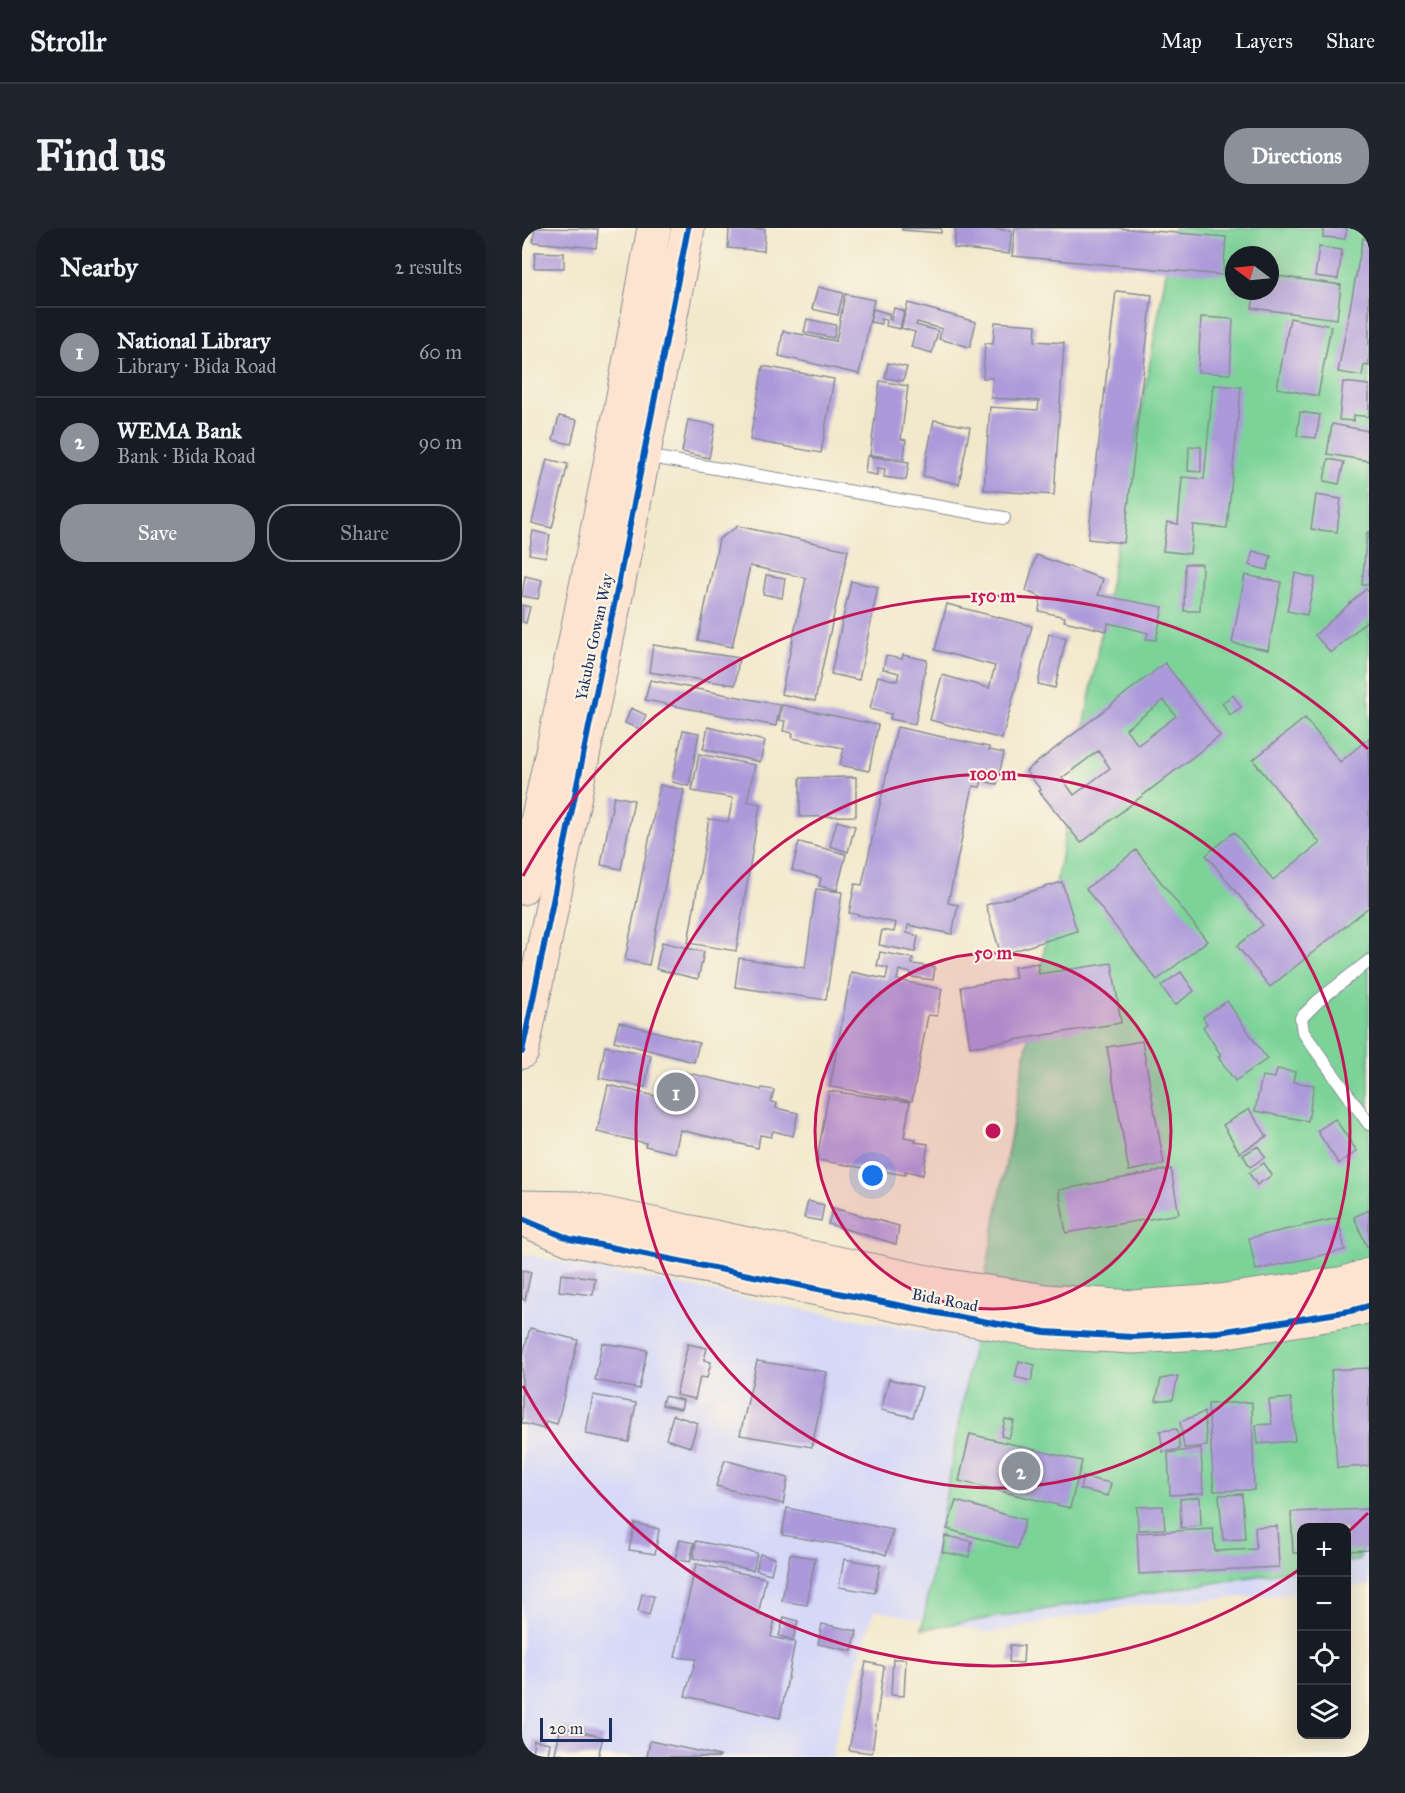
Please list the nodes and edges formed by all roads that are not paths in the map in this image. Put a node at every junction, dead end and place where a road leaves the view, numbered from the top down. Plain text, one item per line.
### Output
1 (654, 228) edge
2 (688, 228) edge
3 (643, 455) junction
4 (1004, 518) dead end
5 (522, 888) edge
6 (1369, 962) edge
7 (522, 1052) edge
8 (1369, 1124) edge
9 (522, 1207) edge
10 (522, 1219) edge
11 (1369, 1275) edge
12 (1369, 1306) edge

1 - 5 street, Yakubu Gowan Way
2 - 3 street, Yakubu Gowan Way
3 - 4 lane
3 - 7 street, Yakubu Gowan Way
6 - 8 lane
9 - 11 street, Bida Road
10 - 12 street, Bida Road

